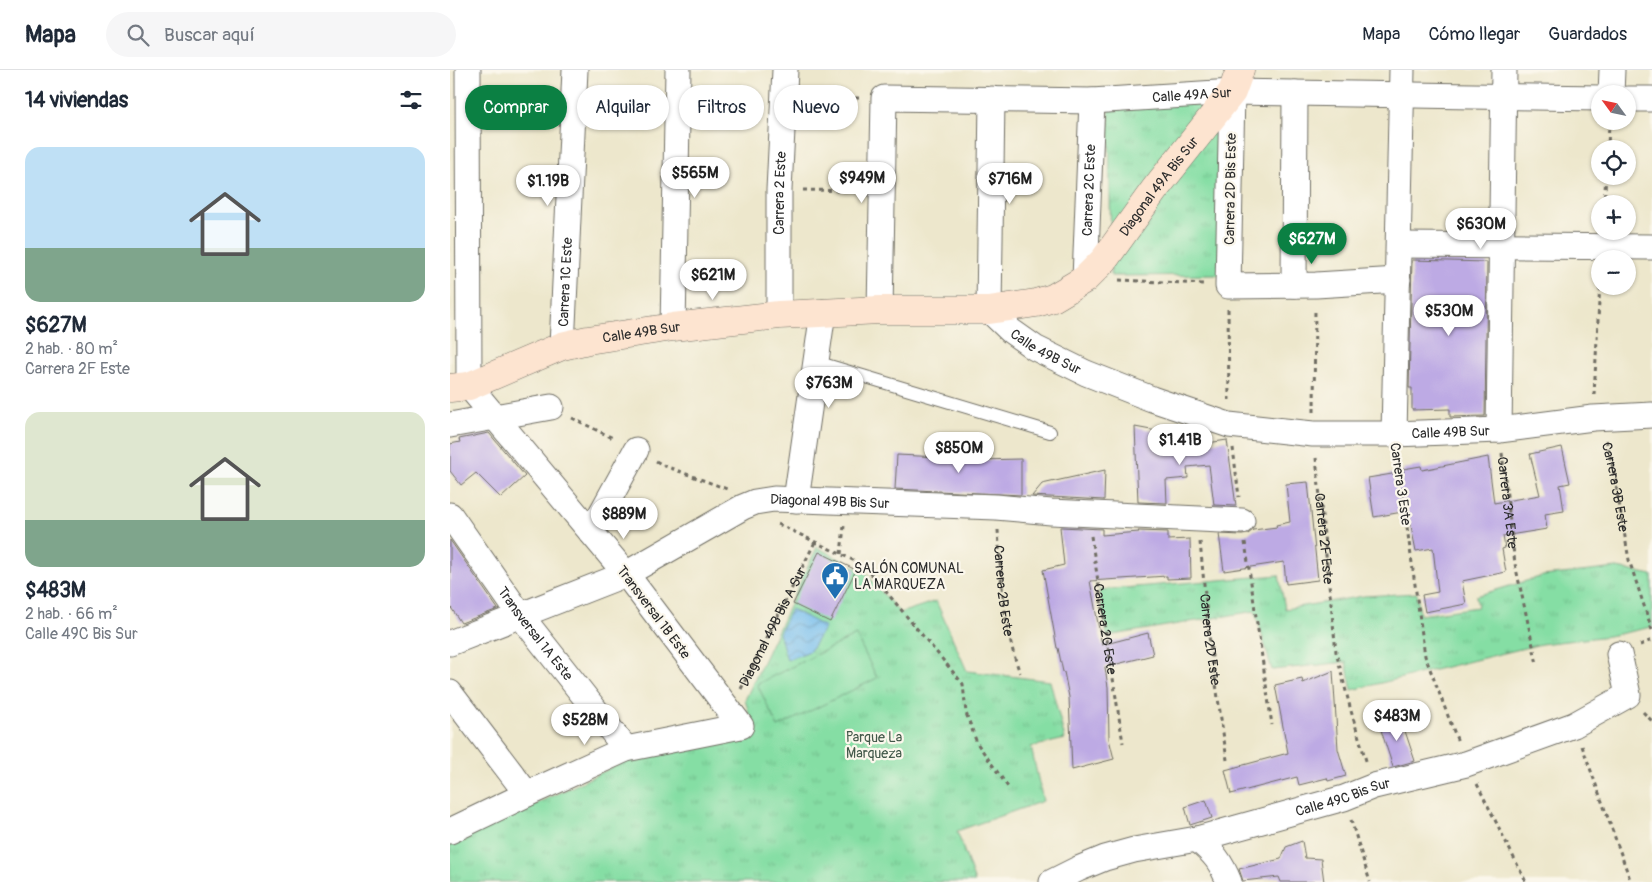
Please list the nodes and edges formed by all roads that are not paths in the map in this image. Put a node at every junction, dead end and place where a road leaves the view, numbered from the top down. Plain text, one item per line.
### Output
1 (468, 70) edge
2 (575, 70) edge
3 (678, 70) edge
4 (785, 70) edge
5 (1402, 70) edge
6 (1504, 70) edge
7 (1612, 70) edge
8 (1236, 81) edge
9 (1611, 85) edge
10 (1295, 93) junction
11 (1402, 95) junction
12 (1504, 96) junction
13 (1591, 98) edge
14 (992, 99) junction
15 (1636, 99) edge
16 (1652, 99) edge
17 (1092, 101) junction
18 (1399, 244) junction
19 (1501, 246) junction
20 (1652, 247) edge
21 (1085, 279) junction
22 (1398, 280) junction
23 (1305, 285) junction
24 (880, 310) junction
25 (989, 310) junction
26 (823, 312) junction
27 (779, 315) junction
28 (673, 327) junction
29 (562, 346) junction
30 (816, 362) junction
31 (460, 387) edge
32 (551, 407) dead end
33 (1652, 415) edge
34 (496, 417) junction
35 (450, 425) edge
36 (1499, 430) junction
37 (1050, 432) dead end
38 (1394, 434) junction
39 (636, 450) dead end
40 (796, 500) junction
41 (450, 515) edge
42 (1242, 521) dead end
43 (591, 532) junction
44 (626, 574) junction
45 (521, 616) junction
46 (450, 643) edge
47 (1619, 654) dead end
48 (450, 693) edge
49 (626, 749) junction
50 (527, 794) junction
51 (450, 831) edge
52 (1197, 839) junction
53 (1052, 882) edge
54 (1229, 882) edge

1 - 31 street
2 - 29 street, Carrera 1C Este
3 - 28 street
4 - 27 street, Carrera 2 Este
5 - 11 street, Carrera 3 Este
6 - 12 street
7 - 9 street
8 - 10 street, Calle 49A Sur
8 - 17 street, Calle 49A Sur
8 - 21 street, Diagonal 49A Bis Sur
8 - 23 street, Carrera 2D Bis Este
10 - 11 street, Calle 49A Sur
10 - 23 street
11 - 12 street, Calle 49A Sur
11 - 18 street, Carrera 3 Este
12 - 13 street, Calle 49A Sur
12 - 19 street
14 - 17 street, Calle 49A Sur
14 - 24 street, Calle 49A Sur
14 - 25 street
15 - 16 street
17 - 21 street, Carrera 2C Este
18 - 19 street
18 - 22 street, Carrera 3 Este
19 - 20 street
19 - 36 street
21 - 25 street, Diagonal 49A Bis Sur
22 - 23 street
22 - 38 street, Carrera 3 Este
24 - 25 street, Calle 49B Sur
24 - 26 street, Calle 49B Sur
25 - 38 street, Calle 49B Sur
26 - 27 street, Calle 49B Sur
26 - 30 street
27 - 28 street, Calle 49B Sur
28 - 29 street, Calle 49B Sur
29 - 31 street, Calle 49B Sur
30 - 37 lane
30 - 40 street
31 - 34 street, Transversal 1B Este
32 - 34 street
33 - 36 street, Calle 49B Sur
34 - 35 street
34 - 43 street, Transversal 1B Este
36 - 38 street, Calle 49B Sur
39 - 43 street
40 - 42 street, Diagonal 49B Bis Sur
40 - 44 street, Diagonal 49B Bis Sur
41 - 45 street, Transversal 1A Este
43 - 44 street, Transversal 1B Este
44 - 45 street, Diagonal 49B Bis Sur
44 - 49 street, Transversal 1B Este
45 - 46 street, Diagonal 49B Bis Sur
45 - 49 street, Transversal 1A Este
47 - 52 street, Calle 49C Bis Sur
48 - 50 street
49 - 50 street
50 - 51 street
52 - 53 street, Calle 49C Bis Sur
52 - 54 street

